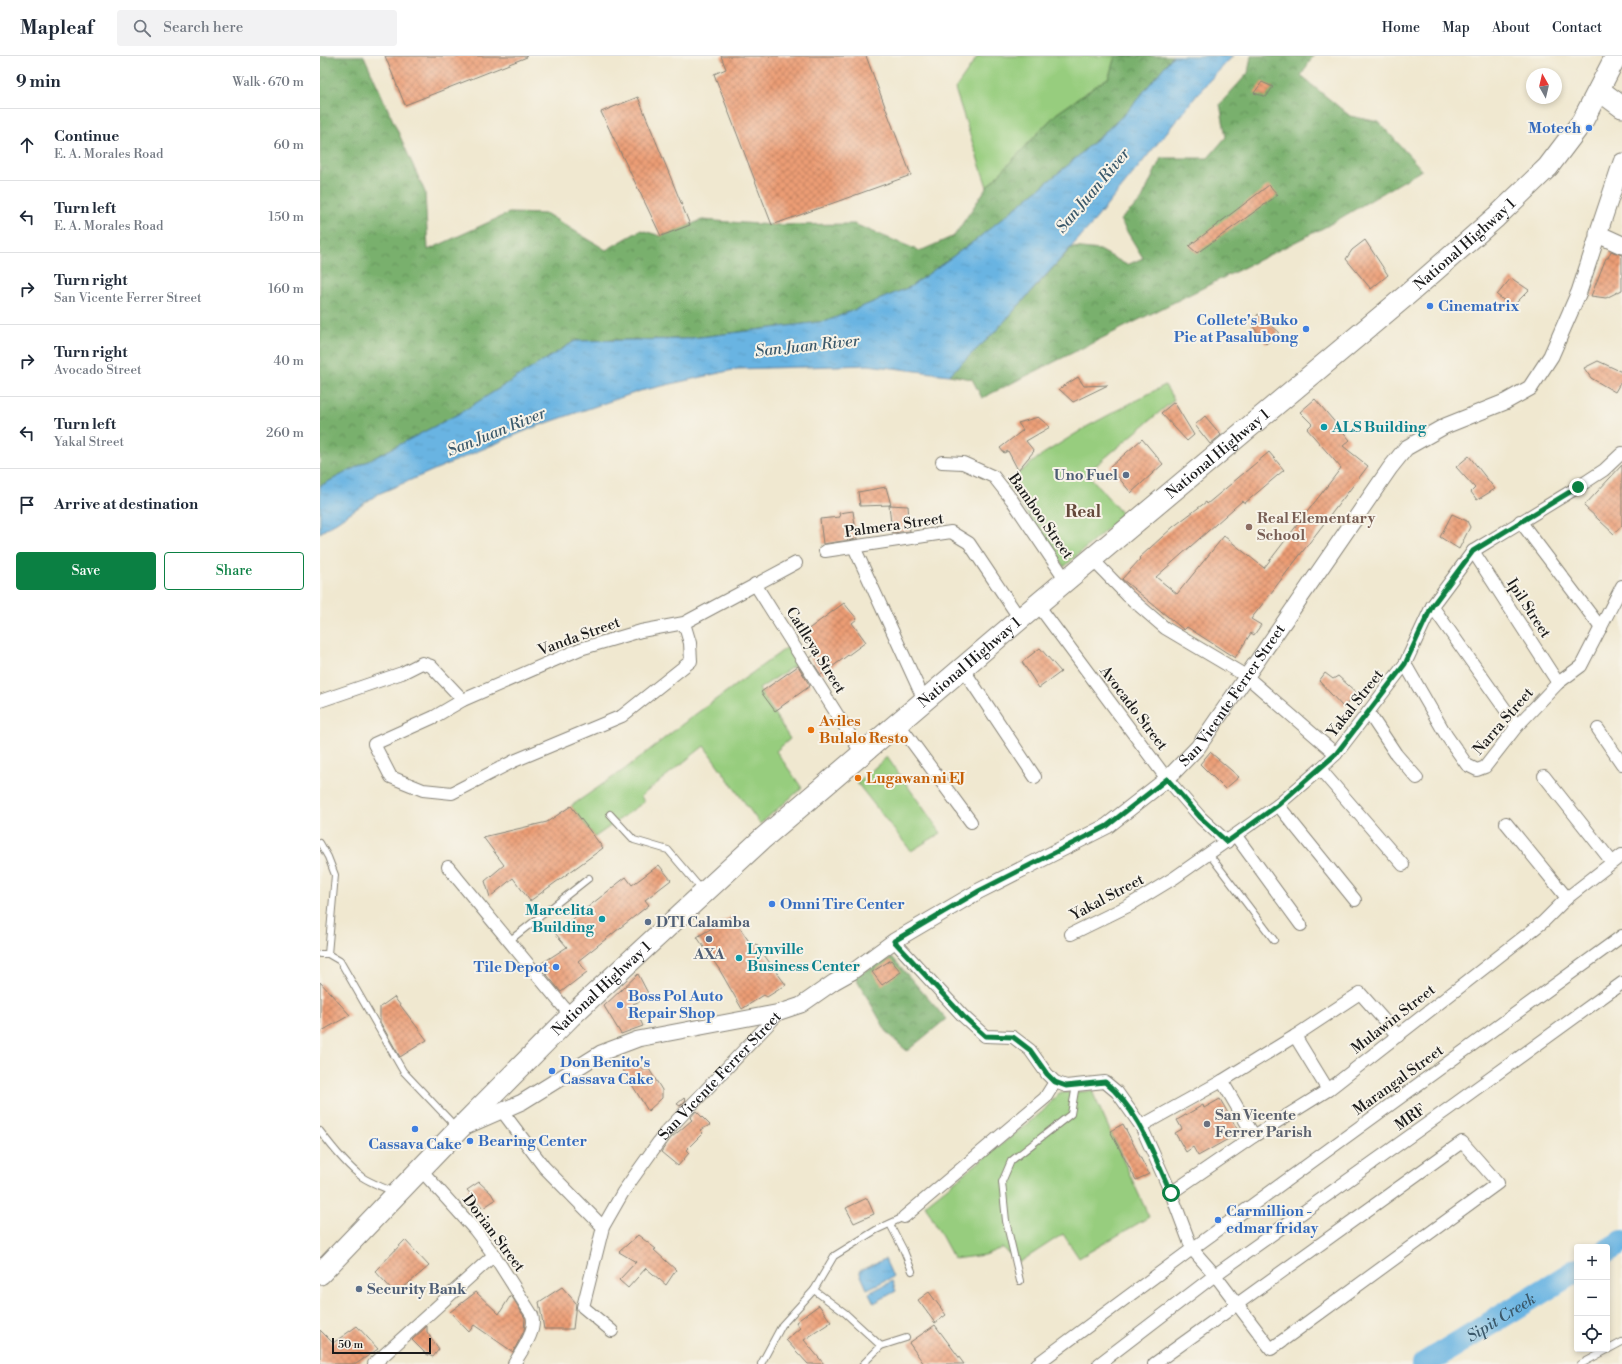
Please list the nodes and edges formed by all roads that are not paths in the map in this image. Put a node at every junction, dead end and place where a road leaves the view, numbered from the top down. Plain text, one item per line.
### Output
1 (1616, 56) edge
2 (1599, 90) junction
3 (1622, 107) edge
4 (1622, 162) edge
5 (1598, 234) junction
6 (1622, 245) edge
7 (1622, 453) edge
8 (942, 462) dead end
9 (1520, 521) junction
10 (854, 547) junction
11 (826, 551) dead end
12 (1473, 551) junction
13 (1092, 560) junction
14 (796, 563) dead end
15 (1066, 580) junction
16 (755, 584) junction
17 (1622, 586) edge
18 (1038, 605) junction
19 (1432, 606) junction
20 (1020, 619) junction
21 (684, 623) junction
22 (1601, 628) junction
23 (1405, 664) junction
24 (963, 669) junction
25 (1246, 676) junction
26 (1558, 683) junction
27 (463, 700) junction
28 (924, 700) junction
29 (320, 701) edge
30 (1368, 712) junction
31 (898, 723) junction
32 (1517, 726) junction
33 (1598, 729) dead end
34 (862, 754) junction
35 (1336, 754) junction
36 (1622, 764) edge
37 (1320, 769) junction
38 (1544, 776) dead end
39 (1035, 777) dead end
40 (1417, 778) dead end
41 (1167, 779) junction
42 (1278, 805) junction
43 (610, 814) dead end
44 (971, 822) dead end
45 (1506, 823) dead end
46 (1231, 839) junction
47 (320, 843) edge
48 (1210, 854) junction
49 (1617, 858) edge
50 (1403, 865) dead end
51 (448, 867) dead end
52 (589, 878) dead end
53 (704, 892) junction
54 (1567, 898) junction
55 (1355, 900) dead end
56 (1300, 925) dead end
57 (1071, 934) dead end
58 (1622, 936) edge
59 (1274, 940) dead end
60 (509, 941) junction
61 (894, 941) junction
62 (320, 954) edge
63 (328, 954) junction
64 (1622, 983) edge
65 (780, 1012) junction
66 (571, 1016) junction
67 (1295, 1036) junction
68 (1398, 1036) junction
69 (1222, 1081) junction
70 (1055, 1082) junction
71 (1076, 1085) junction
72 (1328, 1090) junction
73 (502, 1111) junction
74 (1140, 1126) junction
75 (458, 1130) junction
76 (320, 1131) edge
77 (1254, 1136) junction
78 (421, 1170) junction
79 (1171, 1193) junction
80 (398, 1194) junction
81 (904, 1217) joint
82 (890, 1224) junction
83 (604, 1226) junction
84 (1192, 1249) junction
85 (494, 1255) junction
86 (912, 1271) dead end
87 (320, 1274) edge
88 (1215, 1274) junction
89 (1020, 1281) dead end
90 (814, 1290) junction
91 (1238, 1303) junction
92 (612, 1331) dead end
93 (906, 1338) dead end
94 (1622, 1342) edge
95 (881, 1346) junction
96 (378, 1362) edge
97 (514, 1364) edge
98 (761, 1364) edge
99 (863, 1364) edge
100 (1037, 1364) edge
101 (1099, 1364) edge
102 (1154, 1364) edge
103 (1581, 1364) edge

1 - 2 highway, National Highway 1
2 - 3 highway
2 - 13 highway, National Highway 1
4 - 5 main road
5 - 6 main road
5 - 25 street, San Vicente Ferrer Street
7 - 9 street, Yakal Street
8 - 15 street, Bamboo Street
9 - 12 street, Yakal Street
9 - 22 street
10 - 11 street, Palmera Street
10 - 20 street, Palmera Street
10 - 28 street
12 - 19 street, Yakal Street
12 - 26 street, Ipil Street
13 - 15 highway, National Highway 1
13 - 25 street
14 - 16 street, Vanda Street
15 - 18 highway, National Highway 1
16 - 21 street, Vanda Street
16 - 34 street, Catlleya Street
17 - 22 street, Narra Street
18 - 20 highway, National Highway 1
18 - 41 street, Avocado Street
19 - 23 street, Yakal Street
19 - 32 street
20 - 24 highway, National Highway 1
21 - 27 street, Vanda Street
21 - 27 street, Vanda Street
22 - 26 street, Narra Street
23 - 30 street, Yakal Street
23 - 32 street, Narra Street
24 - 28 highway, National Highway 1
24 - 39 street
25 - 35 street
25 - 41 street, San Vicente Ferrer Street
26 - 32 street, Narra Street
27 - 29 street
28 - 31 highway, National Highway 1
30 - 35 street, Yakal Street
30 - 40 street
31 - 34 highway, National Highway 1
31 - 44 street
33 - 36 street
34 - 53 highway, National Highway 1
35 - 37 street, Yakal Street
37 - 42 street, Yakal Street
37 - 50 street
38 - 49 street
41 - 46 street, Avocado Street
41 - 61 street, San Vicente Ferrer Street
42 - 46 street, Yakal Street
42 - 55 street
43 - 53 lane
45 - 54 street
46 - 48 street, Yakal Street
46 - 56 street, Avocado Street
47 - 63 lane
48 - 57 street, Yakal Street
48 - 59 lane
49 - 54 street, Mulawin Street
51 - 60 street
52 - 60 lane
53 - 66 highway, National Highway 1
54 - 68 street, Mulawin Street
58 - 84 street, Marangal Street
60 - 66 street
61 - 65 street, San Vicente Ferrer Street
61 - 70 street
62 - 63 lane
63 - 75 lane
64 - 88 street, MRF
65 - 73 street
65 - 83 street, San Vicente Ferrer Street
66 - 75 highway, National Highway 1
67 - 68 street
67 - 69 street
67 - 72 street
68 - 72 street, Mulawin Street
69 - 74 street
69 - 77 street
70 - 71 street
70 - 81 street
71 - 74 street
71 - 89 lane
72 - 77 street, Mulawin Street
73 - 75 street
73 - 83 street
74 - 79 street
75 - 78 highway, National Highway 1
76 - 80 lane
77 - 79 street, Mulawin Street
78 - 80 highway, National Highway 1
78 - 85 street, Dorian Street
79 - 84 street
80 - 87 highway, National Highway 1
81 - 82 lane
82 - 86 lane
82 - 90 lane
83 - 92 street, San Vicente Ferrer Street
84 - 88 street
84 - 100 street, Marangal Street
85 - 96 street
85 - 97 street, Dorian Street
88 - 91 street
88 - 101 street, MRF
90 - 95 lane
90 - 98 lane
91 - 91 street
91 - 102 street
93 - 95 lane
94 - 103 lane
95 - 99 lane

